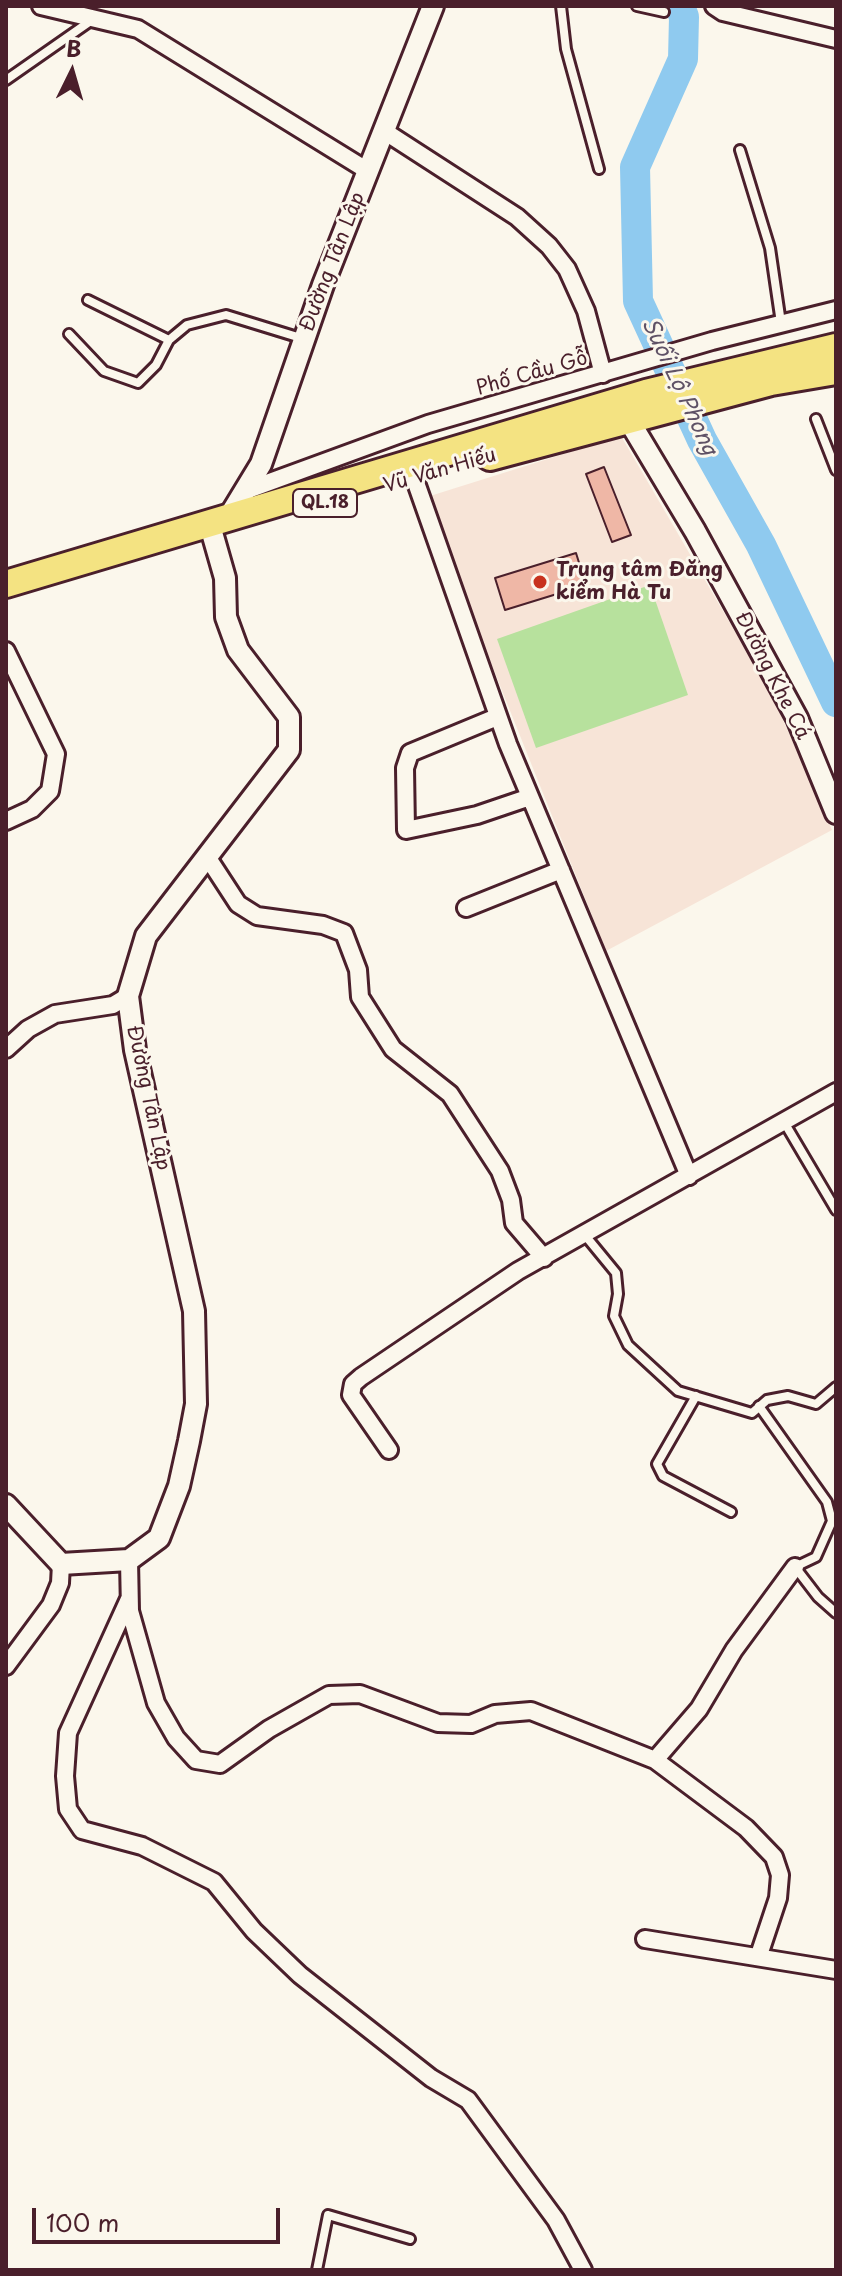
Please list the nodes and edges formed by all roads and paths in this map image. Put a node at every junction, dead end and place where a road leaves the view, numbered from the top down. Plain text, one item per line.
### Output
1 (41, 6) edge
2 (433, 6) edge
3 (561, 6) edge
4 (637, 6) edge
5 (714, 6) edge
6 (664, 12) dead end
7 (92, 20) junction
8 (836, 39) edge
9 (6, 80) edge
10 (384, 131) junction
11 (740, 150) dead end
12 (599, 169) dead end
13 (368, 171) junction
14 (88, 300) dead end
15 (836, 310) edge
16 (781, 324) junction
17 (69, 334) dead end
18 (304, 339) junction
19 (169, 340) junction
20 (836, 347) edge
21 (836, 371) edge
22 (768, 372) junction
23 (603, 374) junction
24 (640, 409) junction
25 (816, 419) dead end
26 (836, 470) edge
27 (414, 477) junction
28 (245, 491) junction
29 (230, 515) junction
30 (213, 536) junction
31 (6, 584) edge
32 (6, 603) edge
33 (6, 651) edge
34 (497, 717) junction
35 (530, 797) junction
36 (836, 813) edge
37 (6, 821) edge
38 (208, 858) junction
39 (561, 870) junction
40 (466, 908) dead end
41 (128, 996) junction
42 (6, 1049) edge
43 (836, 1092) edge
44 (784, 1122) junction
45 (689, 1176) junction
46 (836, 1210) edge
47 (584, 1234) junction
48 (544, 1258) junction
49 (836, 1387) edge
50 (696, 1396) junction
51 (759, 1406) junction
52 (389, 1450) dead end
53 (6, 1505) edge
54 (731, 1512) dead end
55 (129, 1560) junction
56 (61, 1564) junction
57 (795, 1567) junction
58 (130, 1598) junction
59 (836, 1613) edge
60 (6, 1666) edge
61 (655, 1760) junction
62 (645, 1939) dead end
63 (759, 1955) junction
64 (836, 1970) edge
65 (410, 2239) dead end
66 (317, 2270) edge
67 (583, 2270) edge

1 - 7 street
2 - 10 street, Đường Tân Lập
3 - 12 lane
4 - 6 lane
5 - 8 street
7 - 9 lane
7 - 13 street
10 - 13 street, Đường Tân Lập
10 - 23 street
11 - 16 lane
13 - 18 street, Đường Tân Lập
14 - 19 lane
15 - 16 street, Phố Cầu Gỗ
16 - 23 street, Phố Cầu Gỗ
17 - 19 lane
18 - 19 lane
18 - 28 street, Đường Tân Lập
20 - 22 main road, QL.18
21 - 22 main road, QL.18
22 - 24 main road, QL.18
23 - 28 street, Phố Cầu Gỗ
24 - 27 main road, Vũ Văn Hiếu / QL.18
24 - 29 main road, Vũ Văn Hiếu / QL.18
24 - 36 street, Đường Khe Cá
25 - 26 lane
27 - 30 main road, Vũ Văn Hiếu / QL.18
27 - 34 street
28 - 29 street, Đường Tân Lập
29 - 31 main road, Vũ Văn Hiếu / QL.18
30 - 32 main road, Vũ Văn Hiếu / QL.18
30 - 38 street, Đường Tân Lập
33 - 37 street
34 - 35 street
34 - 35 street
35 - 39 street
38 - 41 street, Đường Tân Lập
38 - 48 street
39 - 40 street
39 - 45 street
41 - 42 street
41 - 55 street, Đường Tân Lập
43 - 44 street
44 - 45 street
44 - 46 lane
45 - 47 street
47 - 48 street
47 - 50 lane
48 - 52 street
49 - 51 lane
50 - 51 lane
50 - 54 lane
51 - 57 lane
53 - 56 street
55 - 56 street
55 - 58 street
56 - 60 street
57 - 59 lane
57 - 61 street
58 - 61 street
58 - 67 street
61 - 63 street
62 - 63 street
63 - 64 street
65 - 66 lane

